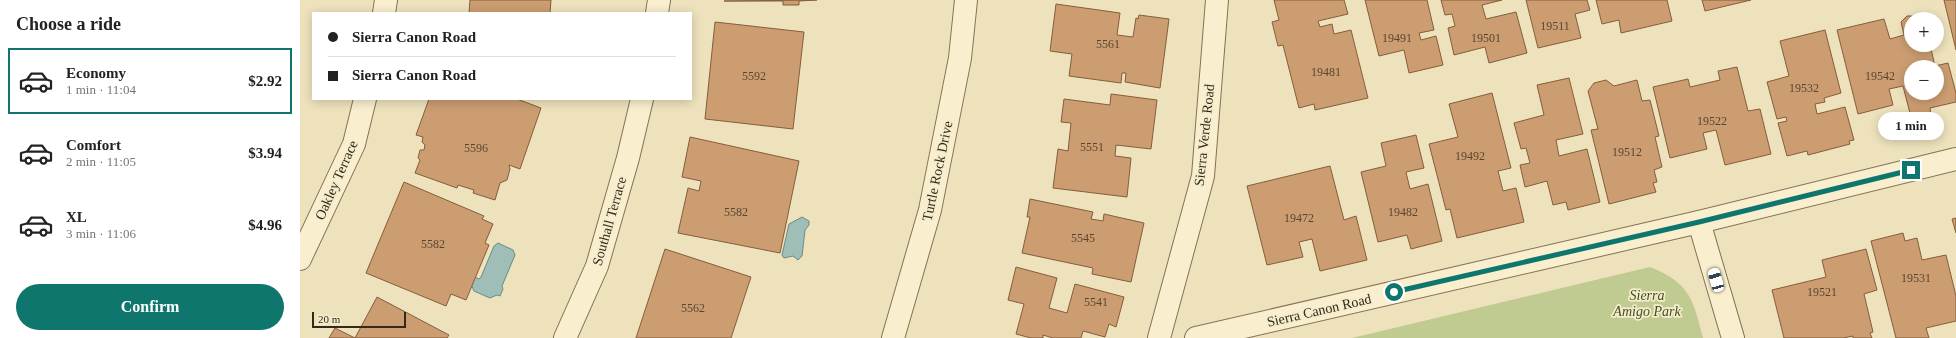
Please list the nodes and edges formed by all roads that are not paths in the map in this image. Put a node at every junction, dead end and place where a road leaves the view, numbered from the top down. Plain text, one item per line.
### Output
1 (386, 0) edge
2 (659, 0) edge
3 (966, 0) edge
4 (1217, 0) edge
5 (384, 12) edge
6 (658, 12) edge
7 (365, 100) edge
8 (642, 100) edge
9 (1956, 159) edge
10 (1699, 222) junction
11 (300, 258) edge
12 (565, 338) edge
13 (894, 338) edge
14 (1159, 338) edge
15 (1196, 338) edge
16 (1732, 338) edge

1 - 5 street
2 - 6 street
3 - 13 street, Turtle Rock Drive
4 - 14 street, Sierra Verde Road
7 - 11 street, Oakley Terrace
8 - 12 street, Southall Terrace
9 - 10 street, Sierra Canon Road
10 - 15 street, Sierra Canon Road
10 - 16 street

